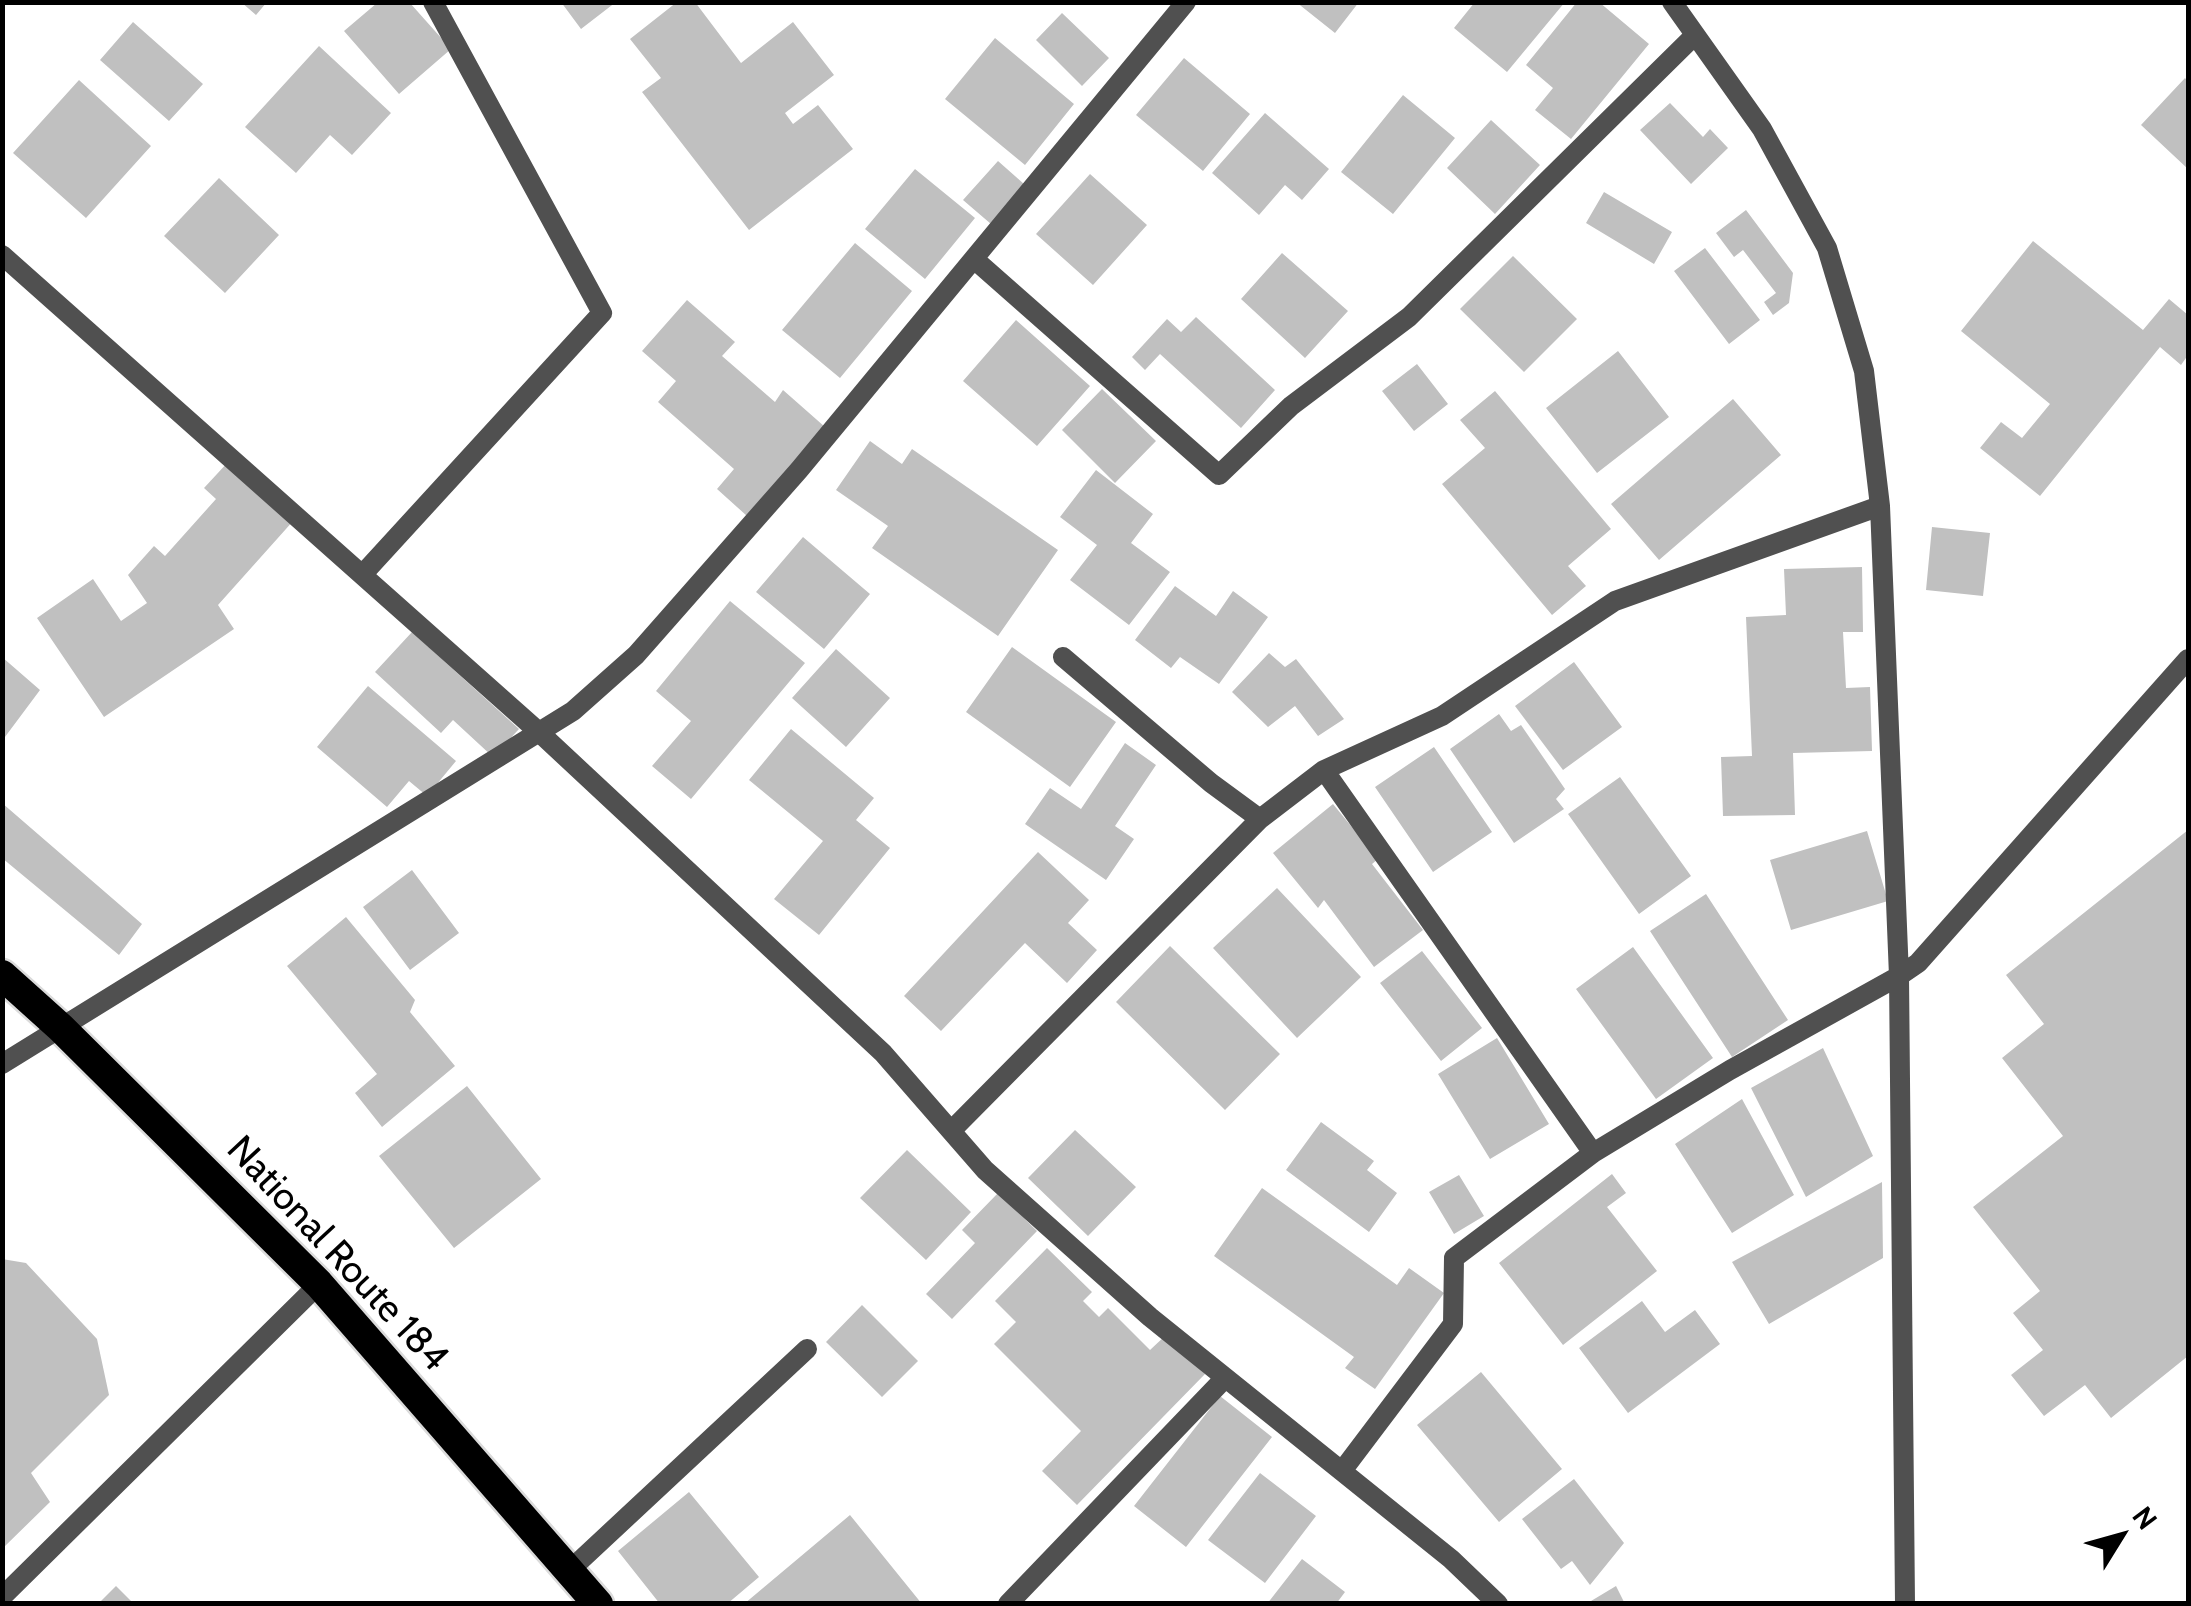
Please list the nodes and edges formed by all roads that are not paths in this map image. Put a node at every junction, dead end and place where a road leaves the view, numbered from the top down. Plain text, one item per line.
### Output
1 (432, 2) edge
2 (1186, 2) edge
3 (1672, 2) edge
4 (1695, 35) junction
5 (2, 255) edge
6 (974, 260) junction
7 (1880, 506) junction
8 (362, 575) junction
9 (1063, 657) dead end
10 (2188, 659) edge
11 (540, 734) junction
12 (1324, 770) junction
13 (1260, 818) junction
14 (2, 975) edge
15 (1900, 976) junction
16 (61, 1028) junction
17 (2, 1064) edge
18 (951, 1131) junction
19 (1593, 1153) junction
20 (318, 1284) junction
21 (807, 1349) dead end
22 (1225, 1378) junction
23 (1342, 1471) junction
24 (570, 1570) junction
25 (2, 1597) edge
26 (598, 1604) edge
27 (1008, 1604) edge
28 (1498, 1604) edge
29 (1905, 1604) edge

1 - 8 street
2 - 6 street
3 - 4 street
4 - 6 street
4 - 7 street
5 - 8 street
6 - 11 street
7 - 12 street
7 - 15 street
8 - 11 street
9 - 13 street
10 - 15 street
11 - 16 street
11 - 18 street
12 - 13 street
12 - 19 street
13 - 18 street
14 - 16 highway, National Route 184
15 - 19 street
15 - 29 street
16 - 17 street
16 - 20 highway, National Route 184
18 - 22 street
19 - 23 street
20 - 24 highway, National Route 184
20 - 25 street
21 - 24 street
22 - 23 street
22 - 27 street
23 - 28 street
24 - 26 highway, National Route 184

